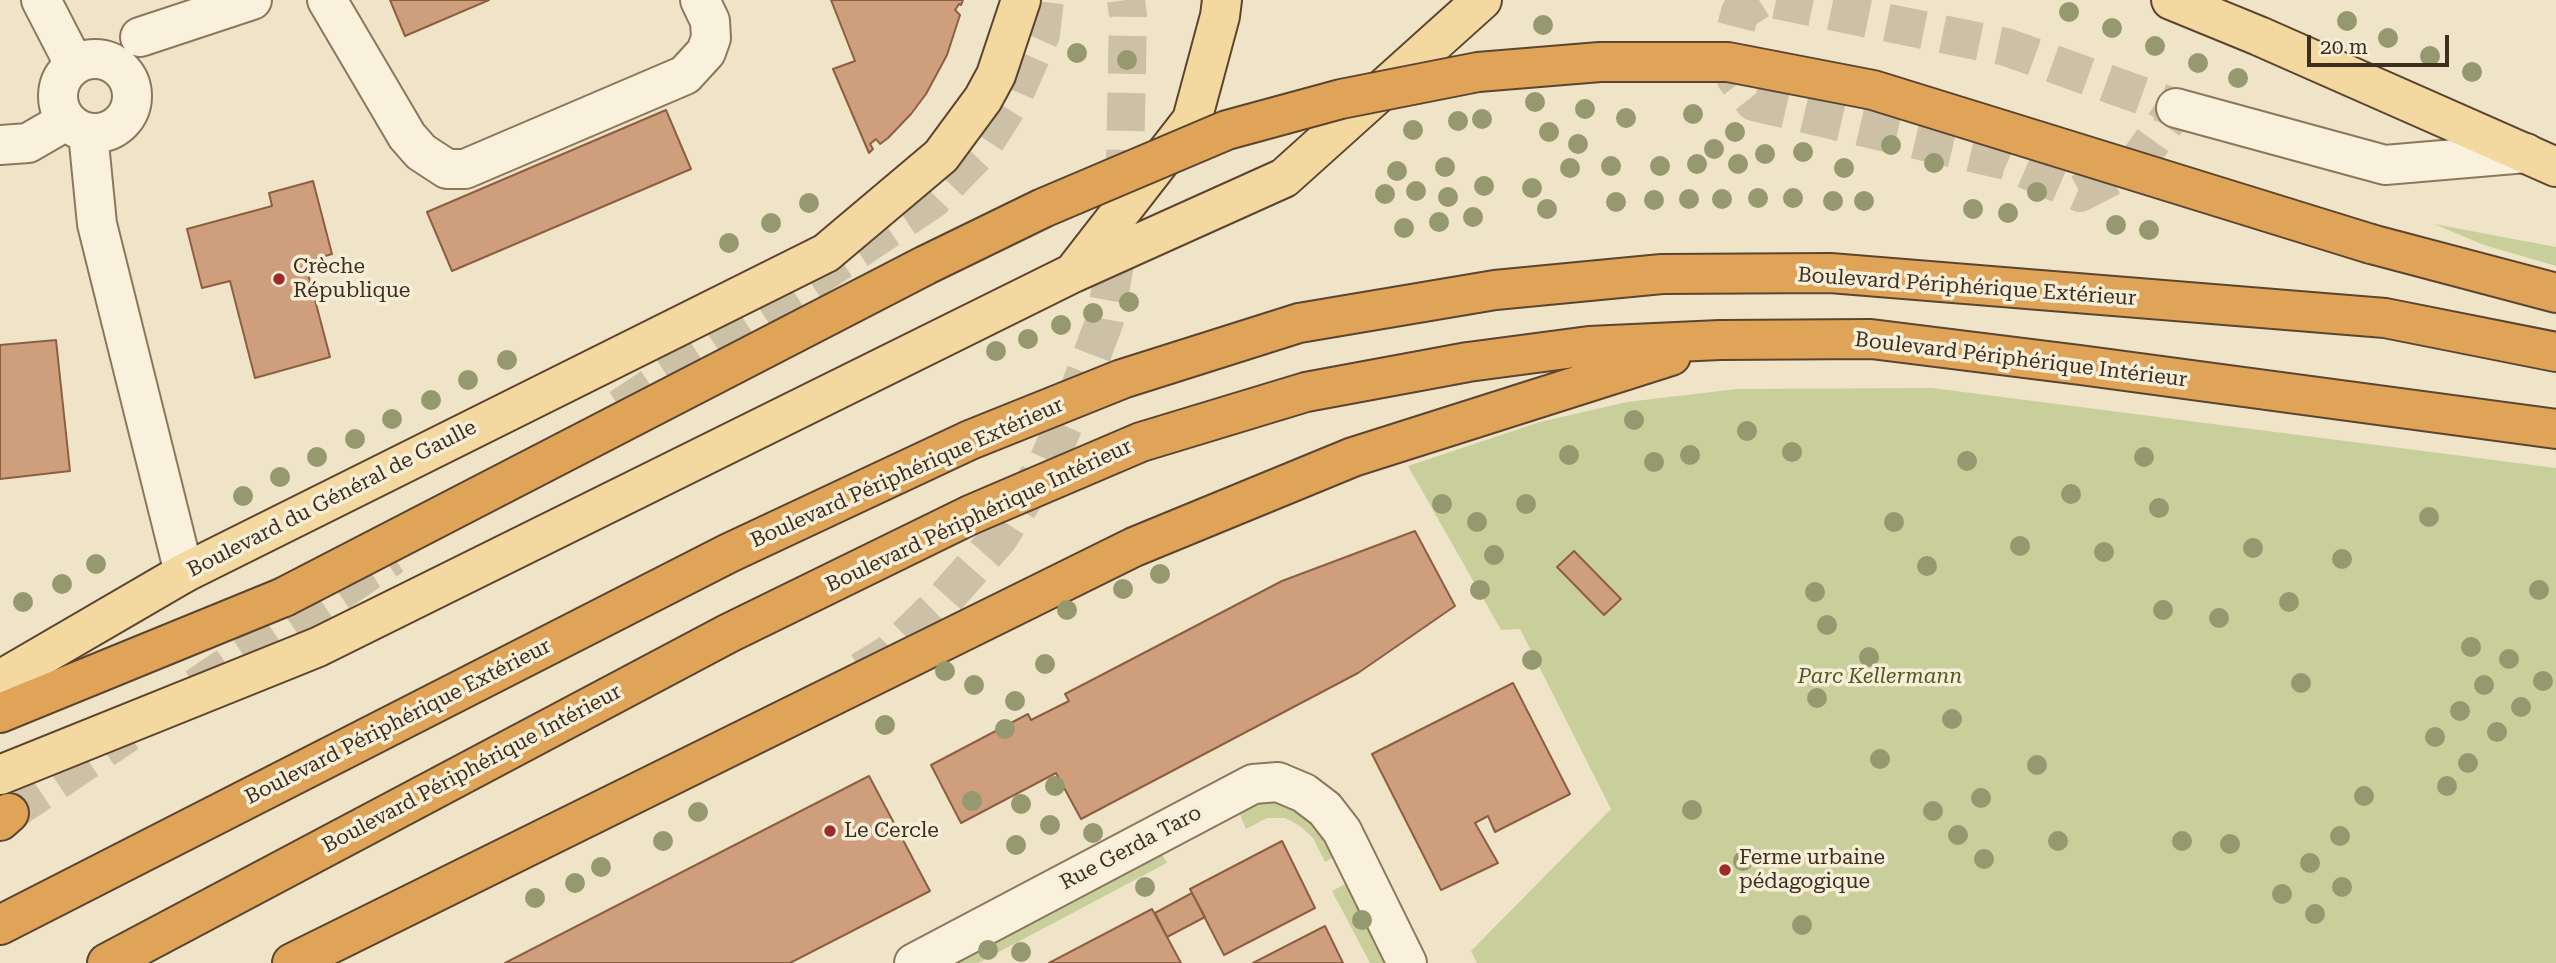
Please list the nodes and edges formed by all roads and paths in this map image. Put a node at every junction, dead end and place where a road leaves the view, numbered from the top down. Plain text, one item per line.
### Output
1 (41, 0) edge
2 (159, 0) edge
3 (252, 0) edge
4 (327, 0) edge
5 (700, 0) edge
6 (1021, 0) edge
7 (1222, 0) edge
8 (1482, 0) edge
9 (2171, 0) edge
10 (140, 37) junction
11 (74, 64) junction
12 (121, 71) junction
13 (2176, 108) dead end
14 (77, 127) junction
15 (14, 144) edge
16 (2541, 160) edge
17 (1073, 273) junction
18 (2556, 293) edge
19 (1720, 340) junction
20 (2556, 352) edge
21 (2556, 429) edge
22 (184, 573) junction
23 (0, 680) edge
24 (0, 713) edge
25 (0, 775) edge
26 (0, 925) edge
27 (107, 963) edge
28 (292, 963) edge
29 (914, 963) edge
30 (1407, 963) edge

1 - 11 street
2 - 10 street
3 - 10 street
4 - 5 street
6 - 22 main road, Boulevard du Général de Gaulle
7 - 17 main road
8 - 17 main road
9 - 16 main road
10 - 12 street
11 - 12 street
11 - 14 street
12 - 14 street
13 - 16 street
14 - 15 street
14 - 22 street
17 - 25 main road
18 - 24 highway, bridge
19 - 21 highway, Boulevard Périphérique Intérieur
19 - 27 highway, Boulevard Périphérique Intérieur
19 - 28 highway
20 - 26 highway, Boulevard Périphérique Extérieur
22 - 23 main road, Boulevard du Général de Gaulle
29 - 30 street, Rue Gerda Taro

